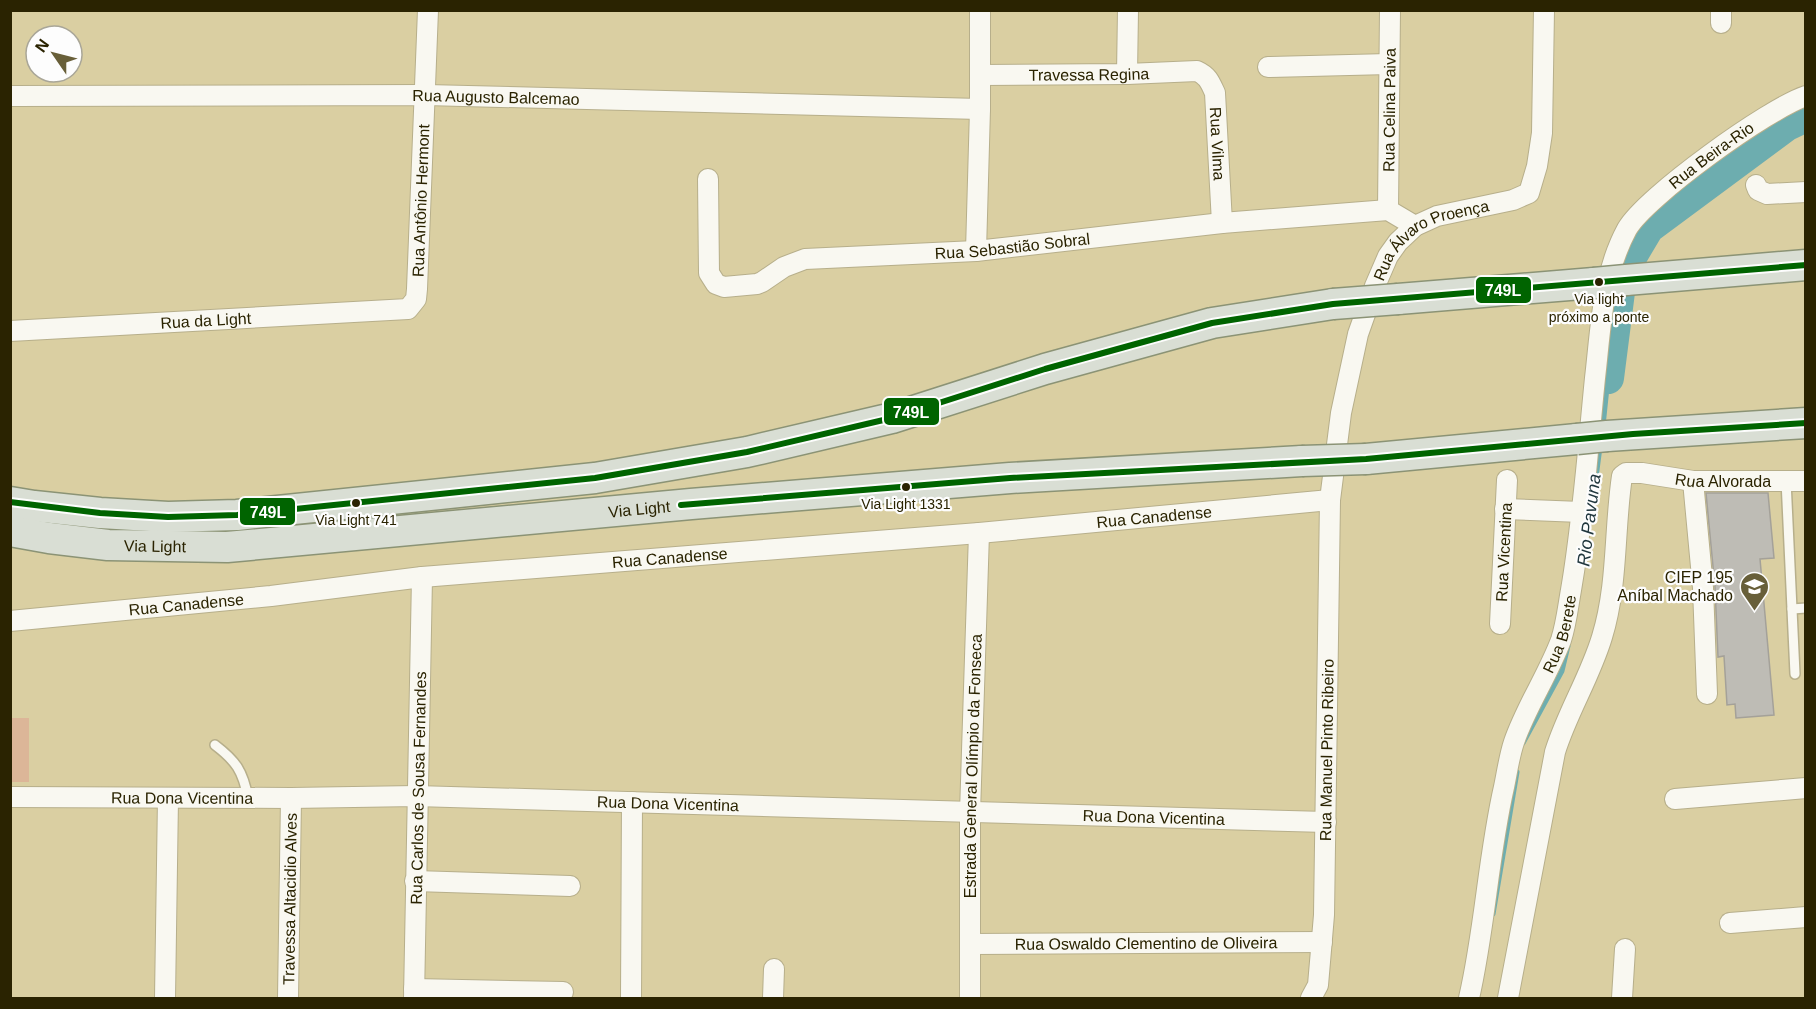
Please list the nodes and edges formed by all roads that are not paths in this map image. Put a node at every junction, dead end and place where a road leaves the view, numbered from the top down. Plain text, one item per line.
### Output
1 (428, 10) edge
2 (980, 10) edge
3 (1128, 10) edge
4 (1390, 10) edge
5 (1544, 10) edge
6 (1389, 63) junction
7 (1268, 68) dead end
8 (1197, 71) joint
9 (1127, 74) junction
10 (981, 75) junction
11 (426, 95) junction
12 (10, 96) edge
13 (1806, 96) edge
14 (980, 109) junction
15 (708, 179) dead end
16 (1756, 185) dead end
17 (1806, 192) edge
18 (1388, 210) junction
19 (1222, 223) junction
20 (1415, 226) junction
21 (1628, 228) joint
22 (976, 251) junction
23 (1806, 265) edge
24 (402, 310) joint
25 (10, 331) edge
26 (1806, 423) edge
27 (1507, 480) dead end
28 (1693, 481) junction
29 (1796, 481) edge
30 (1330, 500) junction
31 (10, 502) edge
32 (1505, 509) junction
33 (1581, 512) junction
34 (10, 531) edge
35 (979, 533) junction
36 (422, 577) junction
37 (1806, 608) edge
38 (1792, 609) junction
39 (10, 621) edge
40 (1500, 624) dead end
41 (1795, 674) dead end
42 (1707, 694) dead end
43 (215, 745) dead end
44 (1806, 788) edge
45 (416, 796) junction
46 (10, 797) edge
47 (168, 798) junction
48 (248, 798) junction
49 (291, 798) junction
50 (1675, 799) dead end
51 (632, 802) junction
52 (970, 813) junction
53 (1326, 822) junction
54 (415, 881) junction
55 (570, 886) dead end
56 (1806, 916) edge
57 (1730, 923) dead end
58 (1322, 942) junction
59 (972, 944) junction
60 (1625, 950) dead end
61 (774, 969) dead end
62 (563, 992) dead end
63 (414, 994) edge
64 (165, 999) edge
65 (288, 999) edge
66 (631, 999) edge
67 (773, 999) edge
68 (970, 999) edge
69 (1311, 999) edge
70 (1469, 999) edge
71 (1508, 999) edge
72 (1622, 999) edge

1 - 11 street, Rua Antônio Hermont
2 - 10 street
3 - 9 street
4 - 6 street, Rua Celina Paiva
5 - 20 street, Rua Álvaro Proença
6 - 7 street
6 - 18 street, Rua Celina Paiva
8 - 9 street, Travessa Regina
8 - 19 street, Rua Vilma
9 - 10 street, Travessa Regina
10 - 14 street
11 - 12 street, Rua Augusto Balcemao
11 - 14 street, Rua Augusto Balcemao
11 - 24 street, Rua Antônio Hermont
13 - 21 street, Rua Beira-Rio
14 - 22 street
15 - 22 street, Rua Sebastião Sobral
16 - 17 street
18 - 19 street, Rua Sebastião Sobral
18 - 20 street
19 - 22 street, Rua Sebastião Sobral
20 - 30 street, Rua Álvaro Proença
21 - 33 street, Rua Berete
23 - 31 main road, Via Light, bridge
24 - 25 street, Rua da Light
26 - 34 main road, Via Light, bridge
27 - 32 street, Rua Vicentina
28 - 29 street, Rua Alvorada
28 - 42 street
28 - 71 street, Rua Alvorada
29 - 38 lane
30 - 35 street, Rua Canadense
30 - 53 street, Rua Manuel Pinto Ribeiro
32 - 33 street
32 - 40 street, Rua Vicentina
33 - 70 street, Rua Berete
35 - 36 street, Rua Canadense
35 - 52 street, Estrada General Olímpio da Fonseca
36 - 39 street, Rua Canadense
36 - 45 street, Rua Carlos de Sousa Fernandes
37 - 38 lane
38 - 41 lane
43 - 48 lane
44 - 50 street
45 - 49 street, Rua Dona Vicentina
45 - 51 street, Rua Dona Vicentina
45 - 54 street, Rua Carlos de Sousa Fernandes
46 - 47 street, Rua Dona Vicentina
47 - 48 street, Rua Dona Vicentina
47 - 64 street
48 - 49 street, Rua Dona Vicentina
49 - 65 street, Travessa Altacidio Alves
51 - 52 street, Rua Dona Vicentina
51 - 66 street
52 - 53 street, Rua Dona Vicentina
52 - 59 street, Estrada General Olímpio da Fonseca
53 - 58 street, Rua Manuel Pinto Ribeiro
54 - 55 street
54 - 63 street, Rua Carlos de Sousa Fernandes
56 - 57 street
58 - 59 street, Rua Oswaldo Clementino de Oliveira
58 - 69 street, Rua Manuel Pinto Ribeiro
59 - 68 street, Estrada General Olímpio da Fonseca
60 - 72 street
61 - 67 street
62 - 63 street

